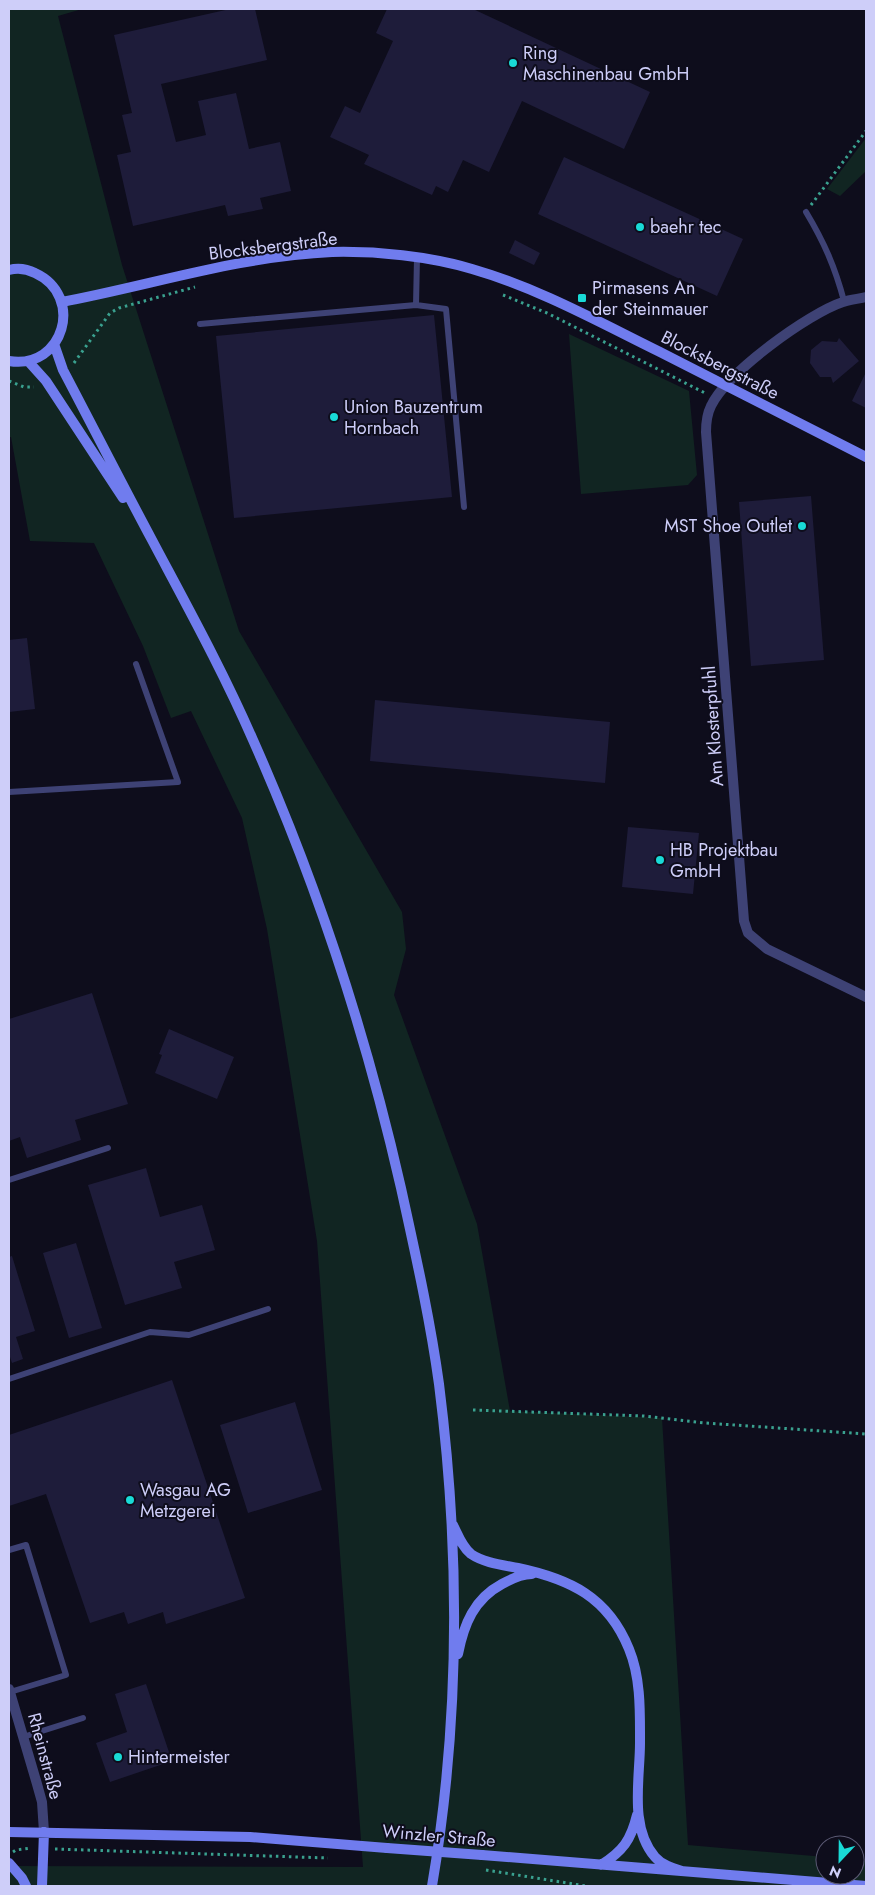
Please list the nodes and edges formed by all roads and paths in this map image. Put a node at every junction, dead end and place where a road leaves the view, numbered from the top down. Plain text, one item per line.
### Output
1 (866, 131) edge
2 (806, 212) joint
3 (417, 258) junction
4 (9, 270) edge
5 (866, 297) edge
6 (844, 301) junction
7 (62, 302) junction
8 (416, 305) junction
9 (200, 324) dead end
10 (54, 344) junction
11 (9, 361) edge
12 (28, 361) junction
13 (726, 385) junction
14 (866, 457) edge
15 (464, 507) dead end
16 (153, 542) junction
17 (136, 664) dead end
18 (9, 792) edge
19 (866, 997) edge
20 (108, 1148) dead end
21 (9, 1180) edge
22 (268, 1309) dead end
23 (9, 1379) edge
24 (474, 1410) dead end
25 (866, 1434) edge
26 (451, 1520) junction
27 (9, 1550) edge
28 (540, 1573) junction
29 (452, 1688) junction
30 (9, 1691) edge
31 (83, 1718) dead end
32 (23, 1737) junction
33 (638, 1809) junction
34 (9, 1832) edge
35 (44, 1832) junction
36 (43, 1848) junction
37 (9, 1855) edge
38 (329, 1858) dead end
39 (9, 1863) edge
40 (601, 1865) junction
41 (481, 1869) dead end
42 (682, 1872) junction
43 (26, 1886) edge
44 (42, 1886) edge
45 (432, 1886) edge
46 (586, 1886) edge
47 (866, 1886) edge

1 - 2 path
2 - 6 lane
3 - 7 main road, Blocksbergstraße
3 - 8 lane
3 - 13 main road, Blocksbergstraße
4 - 7 main road
5 - 6 street, Am Klosterpfuhl
6 - 13 street, Am Klosterpfuhl
7 - 10 main road
8 - 9 lane
8 - 15 lane
10 - 12 main road
10 - 16 main road
11 - 12 main road
12 - 16 main road
13 - 14 main road, Blocksbergstraße
13 - 19 street, Am Klosterpfuhl
16 - 26 main road
17 - 18 lane
20 - 21 lane
22 - 23 lane
24 - 25 path
26 - 28 main road
26 - 29 main road
27 - 30 lane
28 - 29 main road
28 - 33 main road
29 - 45 main road
30 - 32 street, Rheinstraße
31 - 32 lane
32 - 35 street, Rheinstraße
33 - 40 main road
33 - 42 main road
34 - 35 main road, Winzler Straße
35 - 36 main road
35 - 40 main road, Winzler Straße, bridge
36 - 37 path
36 - 38 path
36 - 44 main road
39 - 43 main road
40 - 42 main road, Winzler Straße
41 - 46 path
42 - 47 main road, Winzler Straße

